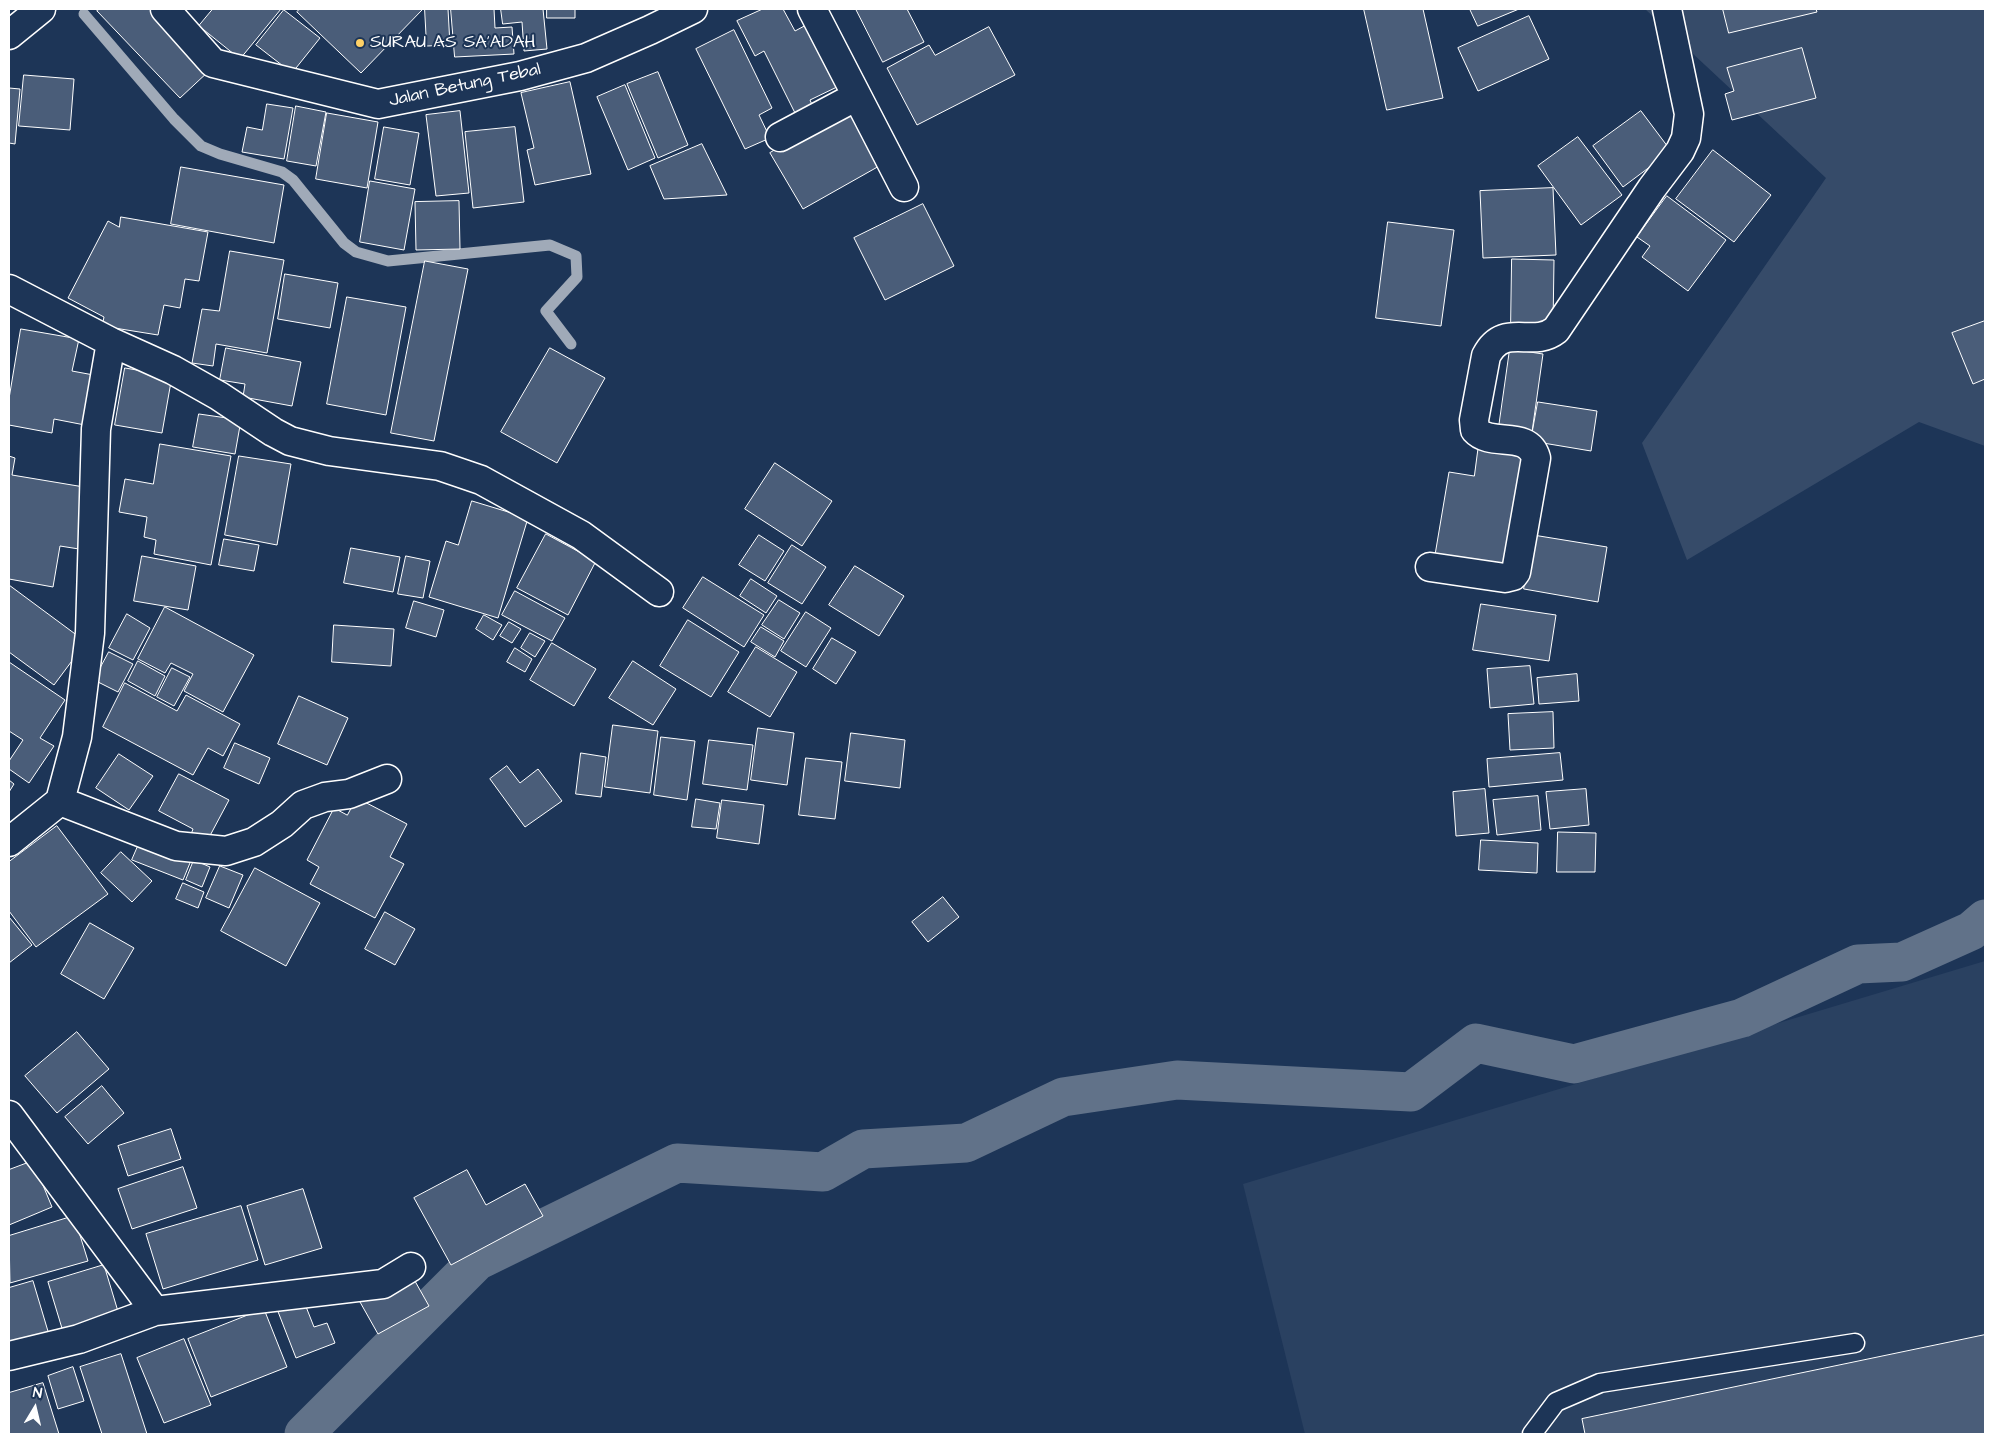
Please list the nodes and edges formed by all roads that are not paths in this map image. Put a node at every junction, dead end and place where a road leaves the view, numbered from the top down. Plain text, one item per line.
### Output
1 (41, 9) edge
2 (165, 9) edge
3 (693, 9) edge
4 (812, 9) edge
5 (1667, 9) edge
6 (9, 35) edge
7 (857, 96) junction
8 (780, 137) dead end
9 (904, 187) dead end
10 (9, 289) edge
11 (111, 342) junction
12 (1430, 567) dead end
13 (659, 592) dead end
14 (387, 779) dead end
15 (60, 801) junction
16 (9, 842) edge
17 (9, 1115) edge
18 (411, 1267) dead end
19 (155, 1310) junction
20 (1855, 1343) dead end
21 (9, 1356) edge
22 (1532, 1434) edge

1 - 6 street
2 - 3 street, Jalan Betung Tebal
4 - 7 street
5 - 12 street
7 - 8 street
7 - 9 street
10 - 11 street
11 - 13 street
11 - 15 street
14 - 15 street
15 - 16 street
17 - 19 street
18 - 19 street
19 - 21 street
20 - 22 lane

